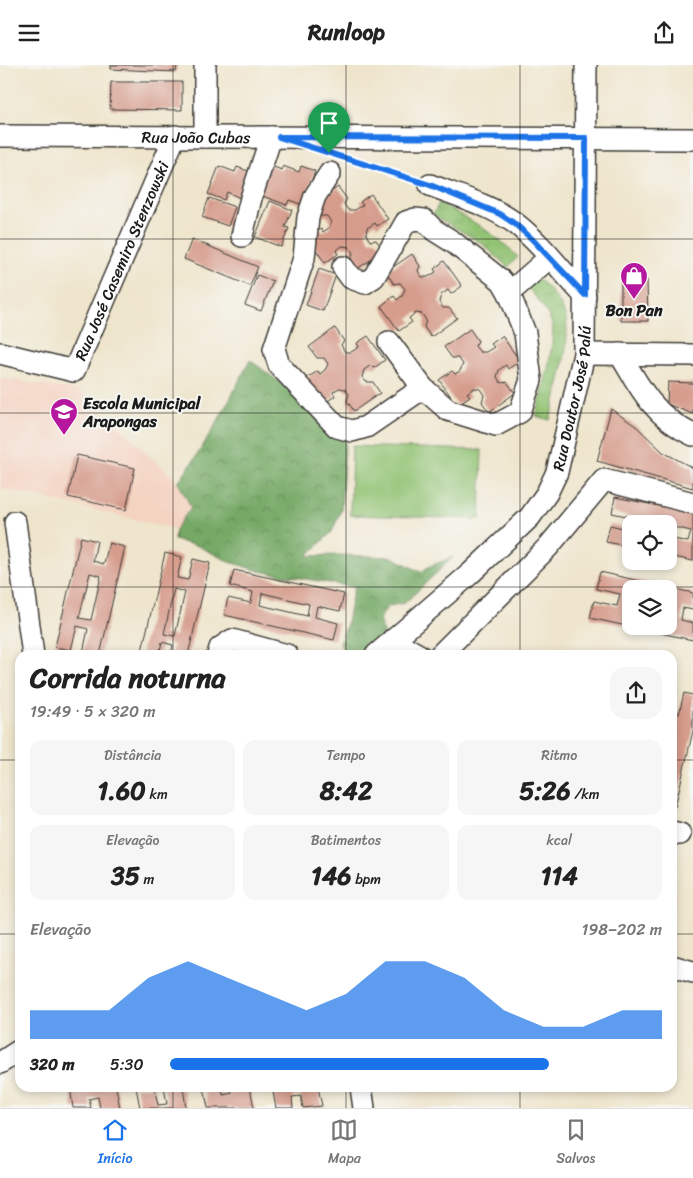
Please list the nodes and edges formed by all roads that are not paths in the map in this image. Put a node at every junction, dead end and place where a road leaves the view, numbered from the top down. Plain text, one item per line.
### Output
1 (205, 65) edge
2 (586, 65) edge
3 (0, 136) edge
4 (175, 136) junction
5 (205, 137) junction
6 (271, 137) junction
7 (586, 138) junction
8 (693, 139) edge
9 (333, 164) road end
10 (430, 185) road end
11 (242, 236) dead end
12 (549, 258) junction
13 (343, 267) dead end
14 (509, 293) junction
15 (585, 295) junction
16 (389, 342) dead end
17 (0, 353) edge
18 (584, 354) junction
19 (620, 354) junction
20 (693, 355) edge
21 (423, 388) junction
22 (693, 435) edge
23 (693, 503) edge
24 (15, 522) dead end
25 (392, 640) junction
26 (31, 650) edge
27 (219, 650) edge
28 (269, 650) edge
29 (381, 650) edge
30 (410, 650) edge
31 (445, 650) edge
32 (677, 967) edge
33 (693, 972) edge
34 (15, 1053) edge
35 (0, 1063) edge
36 (362, 1092) edge
37 (364, 1108) edge

1 - 5 street
2 - 7 street, Rua Doutor José Palú
3 - 4 street, Rua João Cubas
4 - 5 street, Rua João Cubas
4 - 17 street, Rua José Casemiro Stenzowski
5 - 6 street, Rua João Cubas
6 - 7 street, Rua João Cubas
6 - 11 street
7 - 8 street, Rua João Cubas
7 - 15 street, Rua Doutor José Palú
9 - 21 street
10 - 12 street
12 - 14 street
12 - 15 street
13 - 14 street
14 - 21 street
15 - 18 street, Rua Doutor José Palú
16 - 21 street
18 - 19 street
18 - 25 street, Rua Doutor José Palú
19 - 20 street
19 - 22 street
23 - 31 street
24 - 26 street
25 - 29 street, Rua Doutor José Palú
25 - 30 street
27 - 28 street
32 - 33 street
34 - 35 street
36 - 37 street

